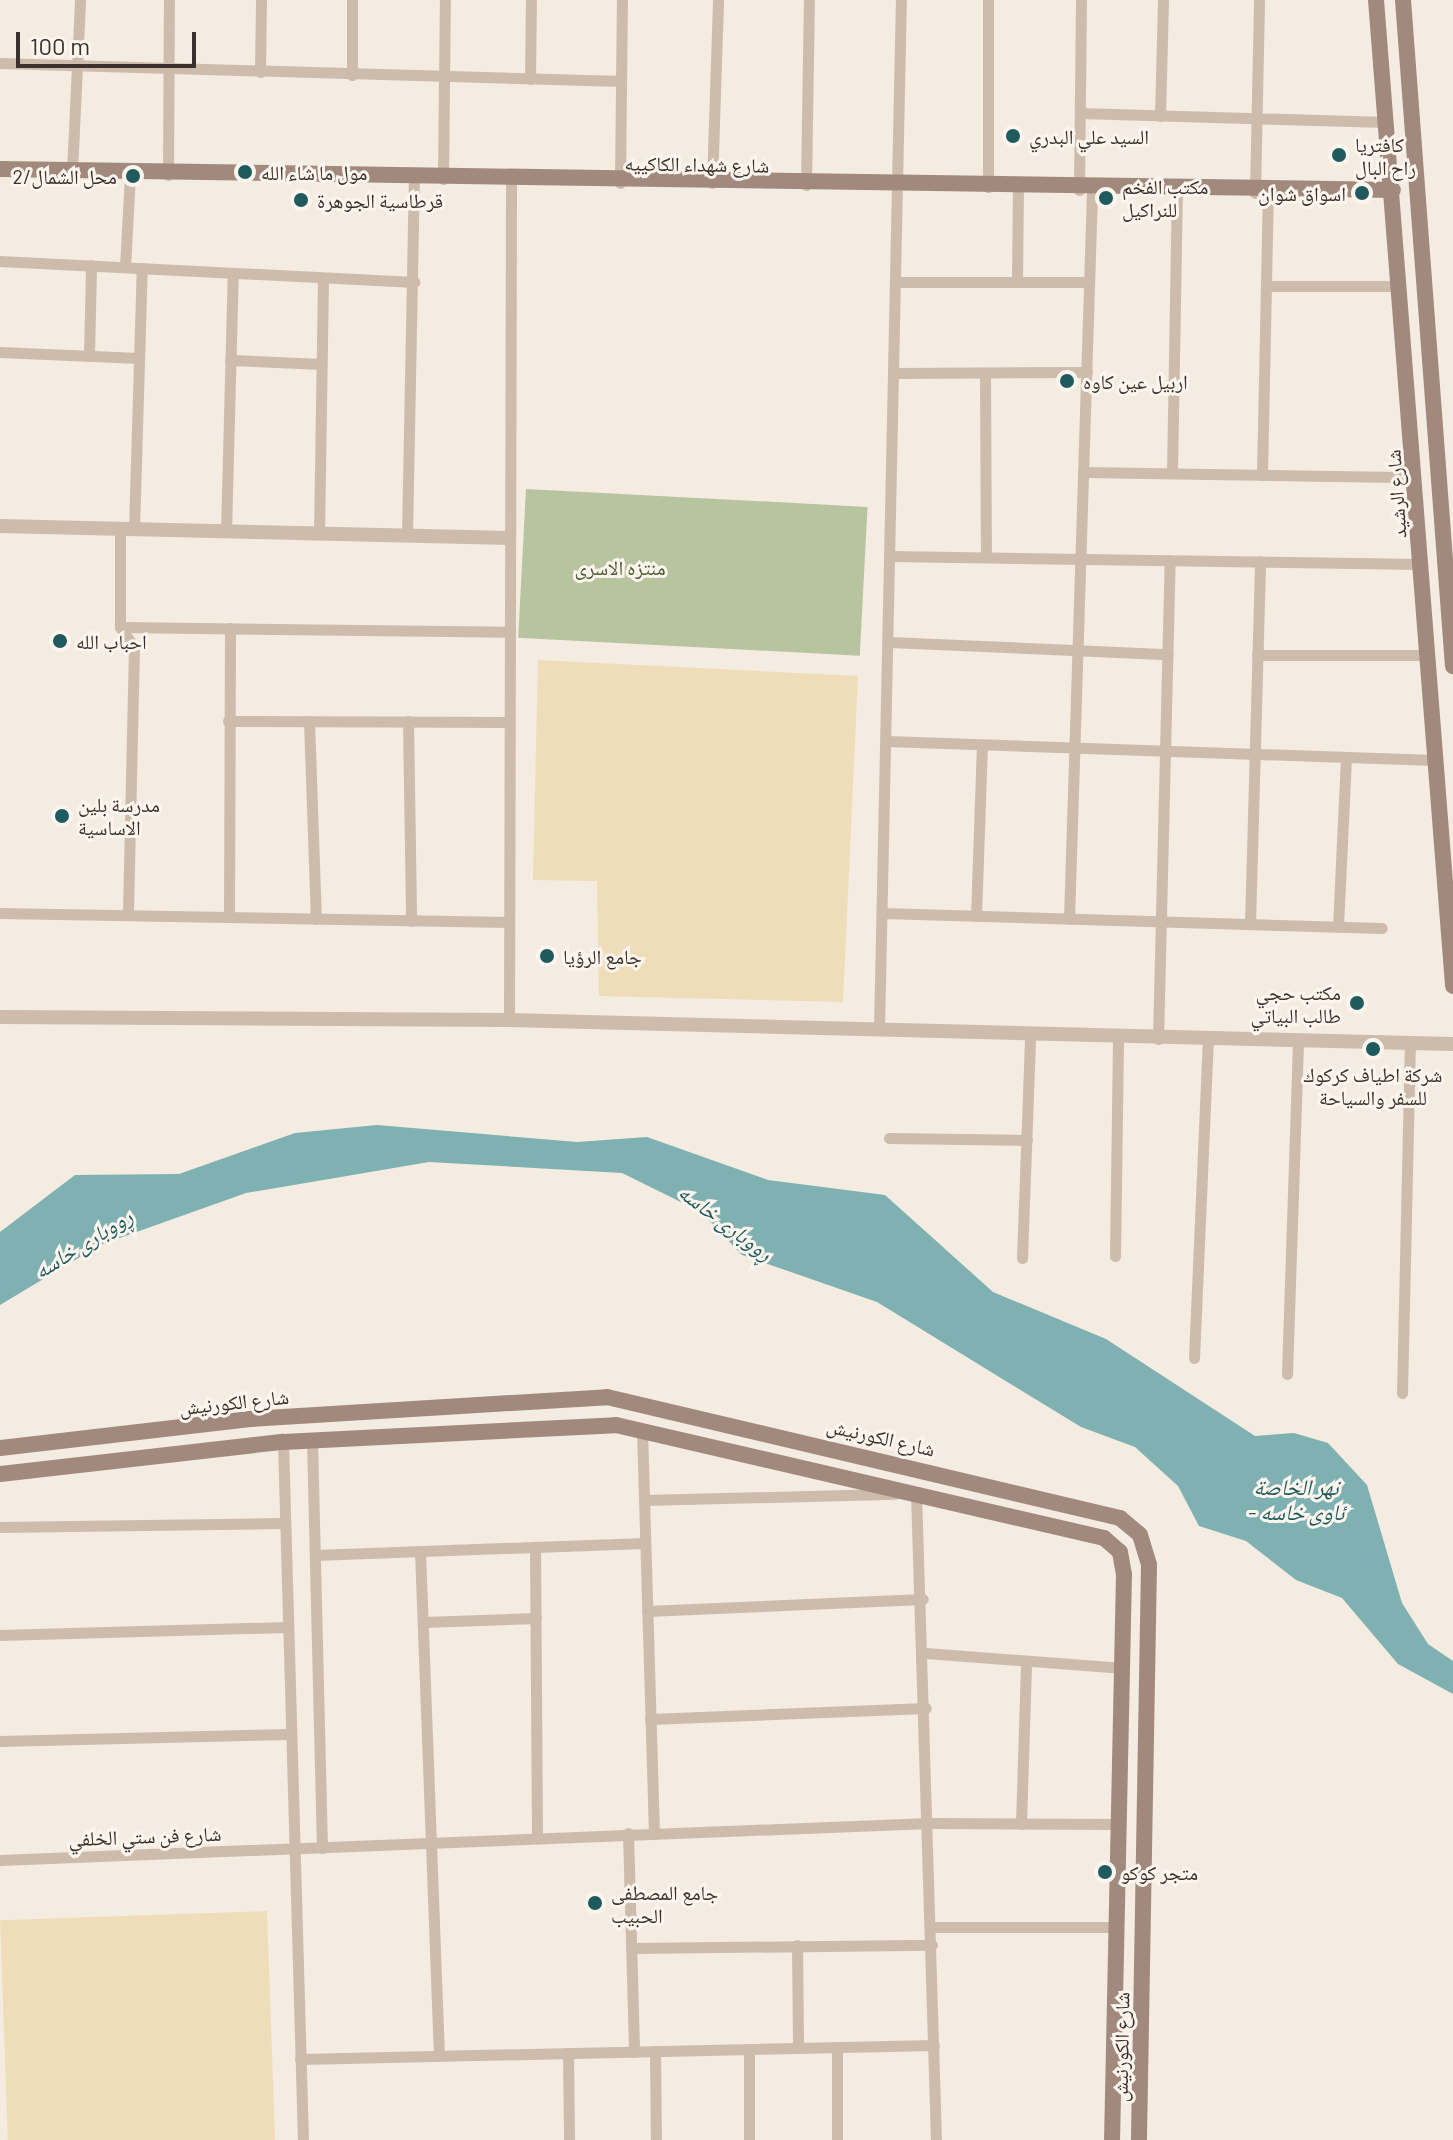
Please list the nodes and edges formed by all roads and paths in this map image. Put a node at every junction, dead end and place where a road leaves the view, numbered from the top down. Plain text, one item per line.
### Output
1 (80, 0) edge
2 (169, 0) edge
3 (261, 0) edge
4 (352, 0) edge
5 (445, 0) edge
6 (531, 0) edge
7 (622, 0) edge
8 (718, 0) edge
9 (809, 0) edge
10 (901, 0) edge
11 (988, 0) edge
12 (1081, 0) edge
13 (1163, 0) edge
14 (1259, 0) edge
15 (1376, 0) edge
16 (1403, 0) edge
17 (0, 63) edge
18 (78, 66) junction
19 (168, 69) junction
20 (260, 72) junction
21 (352, 75) junction
22 (444, 77) junction
23 (530, 79) junction
24 (621, 81) junction
25 (1080, 113) junction
26 (1160, 116) junction
27 (1258, 120) junction
28 (1387, 122) junction
29 (0, 169) edge
30 (72, 172) junction
31 (130, 174) junction
32 (168, 175) junction
33 (414, 179) junction
34 (443, 180) junction
35 (511, 181) junction
36 (620, 183) junction
37 (712, 184) junction
38 (806, 186) junction
39 (899, 187) junction
40 (988, 188) junction
41 (1018, 189) junction
42 (1393, 190) junction
43 (1086, 191) junction
44 (1177, 192) junction
45 (1262, 194) junction
46 (0, 261) edge
47 (91, 265) junction
48 (125, 267) junction
49 (142, 268) junction
50 (233, 273) junction
51 (323, 278) junction
52 (1017, 281) junction
53 (414, 282) junction
54 (898, 282) junction
55 (1089, 282) junction
56 (1266, 286) junction
57 (1400, 286) junction
58 (0, 352) edge
59 (89, 356) junction
60 (139, 358) junction
61 (230, 360) junction
62 (321, 364) junction
63 (1087, 372) junction
64 (895, 373) junction
65 (985, 373) junction
66 (1435, 423) junction
67 (1411, 425) junction
68 (1083, 472) junction
69 (1172, 473) junction
70 (1262, 475) junction
71 (1414, 477) junction
72 (0, 526) edge
73 (127, 529) junction
74 (226, 532) junction
75 (319, 534) junction
76 (407, 536) junction
77 (509, 538) junction
78 (891, 556) junction
79 (986, 557) junction
80 (1081, 559) junction
81 (1170, 560) junction
82 (1260, 561) junction
83 (1420, 564) junction
84 (120, 627) junction
85 (230, 628) junction
86 (509, 632) junction
87 (889, 642) junction
88 (1078, 650) junction
89 (1168, 654) junction
90 (1257, 655) junction
91 (1427, 655) junction
92 (1453, 666) edge
93 (228, 721) junction
94 (309, 721) junction
95 (408, 721) junction
96 (508, 722) junction
97 (886, 741) junction
98 (982, 745) junction
99 (1075, 748) junction
100 (1167, 751) junction
101 (1254, 754) junction
102 (1346, 758) junction
103 (1434, 760) junction
104 (0, 913) edge
105 (882, 913) junction
106 (128, 915) junction
107 (976, 916) junction
108 (229, 917) junction
109 (316, 919) junction
110 (1069, 919) junction
111 (411, 921) junction
112 (1161, 921) junction
113 (509, 922) junction
114 (1250, 924) junction
115 (1338, 927) junction
116 (1382, 928) dead end
117 (1453, 986) edge
118 (0, 1017) edge
119 (509, 1020) junction
120 (879, 1029) junction
121 (1030, 1036) junction
122 (1118, 1038) junction
123 (1158, 1039) junction
124 (1208, 1040) junction
125 (1298, 1041) junction
126 (1410, 1043) junction
127 (1453, 1044) edge
128 (889, 1138) dead end
129 (1027, 1140) junction
130 (1115, 1256) dead end
131 (1022, 1258) dead end
132 (1194, 1358) dead end
133 (1287, 1374) dead end
134 (1402, 1393) dead end
135 (525, 1402) junction
136 (527, 1429) junction
137 (642, 1430) junction
138 (95, 1437) junction
139 (312, 1440) junction
140 (283, 1442) junction
141 (0, 1448) edge
142 (100, 1463) junction
143 (0, 1474) edge
144 (921, 1493) junction
145 (644, 1500) junction
146 (285, 1523) junction
147 (0, 1527) edge
148 (645, 1543) junction
149 (535, 1547) junction
150 (420, 1551) junction
151 (315, 1555) junction
152 (923, 1599) junction
153 (647, 1611) junction
154 (536, 1618) junction
155 (424, 1622) junction
156 (287, 1627) junction
157 (0, 1635) edge
158 (925, 1653) junction
159 (1026, 1661) junction
160 (1123, 1668) junction
161 (926, 1708) junction
162 (650, 1719) junction
163 (289, 1734) junction
164 (0, 1741) edge
165 (929, 1823) junction
166 (1021, 1824) junction
167 (1118, 1824) junction
168 (654, 1832) junction
169 (628, 1833) junction
170 (537, 1837) junction
171 (436, 1842) junction
172 (322, 1848) junction
173 (291, 1849) junction
174 (0, 1860) edge
175 (931, 1927) junction
176 (1116, 1927) junction
177 (797, 1945) junction
178 (932, 1945) junction
179 (631, 1948) junction
180 (1114, 2018) junction
181 (1141, 2020) junction
182 (934, 2045) junction
183 (798, 2048) junction
184 (837, 2048) junction
185 (749, 2049) junction
186 (655, 2051) junction
187 (634, 2052) junction
188 (568, 2053) junction
189 (439, 2056) junction
190 (300, 2059) junction
191 (303, 2140) edge
192 (569, 2140) edge
193 (656, 2140) edge
194 (749, 2140) edge
195 (837, 2140) edge
196 (936, 2140) edge
197 (1112, 2140) edge
198 (1139, 2140) edge

1 - 18 street
2 - 19 street
3 - 20 street
4 - 21 street
5 - 22 street
6 - 23 street
7 - 24 street
8 - 37 street
9 - 38 street
10 - 39 street
11 - 40 street
12 - 25 street
13 - 26 street
14 - 27 street
15 - 28 main road, شارع الرشيد
16 - 66 main road
17 - 18 street
18 - 19 street
18 - 30 street
19 - 20 street
19 - 32 street
20 - 21 street
21 - 22 street
22 - 23 street
22 - 34 street
23 - 24 street
24 - 36 street
25 - 26 street
25 - 43 street
26 - 27 street
27 - 28 street
27 - 45 street
28 - 42 main road, شارع الرشيد
29 - 30 main road, شارع شهداء الكاكييه
30 - 31 main road, شارع شهداء الكاكييه
31 - 32 main road, شارع شهداء الكاكييه
31 - 48 street
32 - 33 main road, شارع شهداء الكاكييه
33 - 34 main road, شارع شهداء الكاكييه
33 - 53 street
34 - 35 main road, شارع شهداء الكاكييه
35 - 36 main road, شارع شهداء الكاكييه
35 - 77 street
36 - 37 main road, شارع شهداء الكاكييه
37 - 38 main road, شارع شهداء الكاكييه
38 - 39 main road, شارع شهداء الكاكييه
39 - 40 main road, شارع شهداء الكاكييه
39 - 54 street
40 - 41 main road, شارع شهداء الكاكييه
41 - 43 main road, شارع شهداء الكاكييه
41 - 52 street
42 - 45 main road, شارع شهداء الكاكييه
42 - 57 main road, شارع الرشيد
43 - 44 main road, شارع شهداء الكاكييه
43 - 55 street
44 - 45 main road, شارع شهداء الكاكييه
44 - 69 street
45 - 56 street
46 - 47 street
47 - 48 street
47 - 59 street
48 - 49 street
49 - 50 street
49 - 60 street
50 - 51 street
50 - 61 street
51 - 53 street
51 - 62 street
52 - 54 street
52 - 55 street
53 - 76 street
54 - 64 street
55 - 63 street
56 - 57 street
56 - 70 street
57 - 67 main road, شارع الرشيد
58 - 59 street
59 - 60 street
60 - 73 street
61 - 62 street
61 - 74 street
62 - 75 street
63 - 65 street
63 - 68 street
64 - 65 street
64 - 78 street
65 - 79 street
66 - 67 main road
66 - 92 main road
67 - 71 main road, شارع الرشيد
68 - 69 street
68 - 80 street
69 - 70 street
70 - 71 street
71 - 83 main road, شارع الرشيد
72 - 73 street
73 - 74 street
73 - 84 street
74 - 75 street
75 - 76 street
76 - 77 street
77 - 86 street
78 - 79 street
78 - 87 street
79 - 80 street
80 - 81 street
80 - 88 street
81 - 82 street
81 - 89 street
82 - 83 street
82 - 90 street
83 - 91 main road, شارع الرشيد
84 - 85 street
84 - 106 street
85 - 86 street
85 - 93 street
86 - 96 street
87 - 88 street
87 - 97 street
88 - 89 street
88 - 99 street
89 - 100 street
90 - 91 street
90 - 101 street
91 - 103 main road, شارع الرشيد
93 - 94 street
93 - 108 street
94 - 95 street
94 - 109 street
95 - 96 street
95 - 111 street
96 - 113 street
97 - 98 street
97 - 105 street
98 - 99 street
98 - 107 street
99 - 100 street
99 - 110 street
100 - 101 street
100 - 112 street
101 - 102 street
101 - 114 street
102 - 103 street
102 - 115 street
103 - 117 main road, شارع الرشيد
104 - 106 street
105 - 107 street
105 - 120 street
106 - 108 street
107 - 110 street
108 - 109 street
109 - 111 street
110 - 112 street
111 - 113 street
112 - 114 street
112 - 123 street
113 - 119 street
114 - 115 street
115 - 116 street
118 - 119 street
119 - 120 street
120 - 121 street
121 - 122 street
121 - 129 street
122 - 123 street
122 - 130 street
123 - 124 street
124 - 125 street
124 - 132 street
125 - 126 street
125 - 133 street
126 - 127 street
126 - 134 street
128 - 129 street
129 - 131 street
135 - 136 main road
135 - 138 main road, شارع الكورنيش
135 - 181 main road, شارع الكورنيش
136 - 137 main road, شارع الكورنيش
136 - 139 main road, شارع الكورنيش
137 - 144 main road, شارع الكورنيش
137 - 145 street
138 - 141 main road, شارع الكورنيش
138 - 142 main road
139 - 140 main road, شارع الكورنيش
139 - 151 street
140 - 142 main road, شارع الكورنيش
140 - 146 street
142 - 143 main road, شارع الكورنيش
144 - 145 street
144 - 152 street
144 - 160 main road, شارع الكورنيش
145 - 148 street
146 - 147 street
146 - 156 street
148 - 149 street
148 - 153 street
149 - 150 street
149 - 154 street
150 - 151 street
150 - 155 street
151 - 172 street
152 - 153 street
152 - 158 street
153 - 162 street
154 - 155 street
154 - 170 street
155 - 171 street
156 - 157 street
156 - 163 street
158 - 159 street
158 - 161 street
159 - 160 street
159 - 166 street
160 - 167 main road, شارع الكورنيش
161 - 162 street
161 - 165 street
162 - 168 street
163 - 164 street
163 - 173 street
165 - 166 street, شارع فن ستي الخلفي
165 - 168 street, شارع فن ستي الخلفي
165 - 175 street
166 - 167 street, شارع فن ستي الخلفي
167 - 176 main road, شارع الكورنيش
168 - 169 street, شارع فن ستي الخلفي
169 - 170 street, شارع فن ستي الخلفي
169 - 179 street
170 - 171 street, شارع فن ستي الخلفي
171 - 172 street, شارع فن ستي الخلفي
171 - 189 street
172 - 173 street, شارع فن ستي الخلفي
173 - 174 street, شارع فن ستي الخلفي
173 - 190 street
175 - 176 street
175 - 178 street
176 - 180 main road, شارع الكورنيش
177 - 178 street
177 - 179 street
177 - 183 street
178 - 182 street
179 - 187 street
180 - 181 main road
180 - 197 main road, شارع الكورنيش
181 - 198 main road, شارع الكورنيش
182 - 184 street
182 - 196 street
183 - 184 street
183 - 185 street
184 - 195 street
185 - 186 street
185 - 194 street
186 - 187 street
186 - 193 street
187 - 188 street
188 - 189 street
188 - 192 street
189 - 190 street
190 - 191 street

